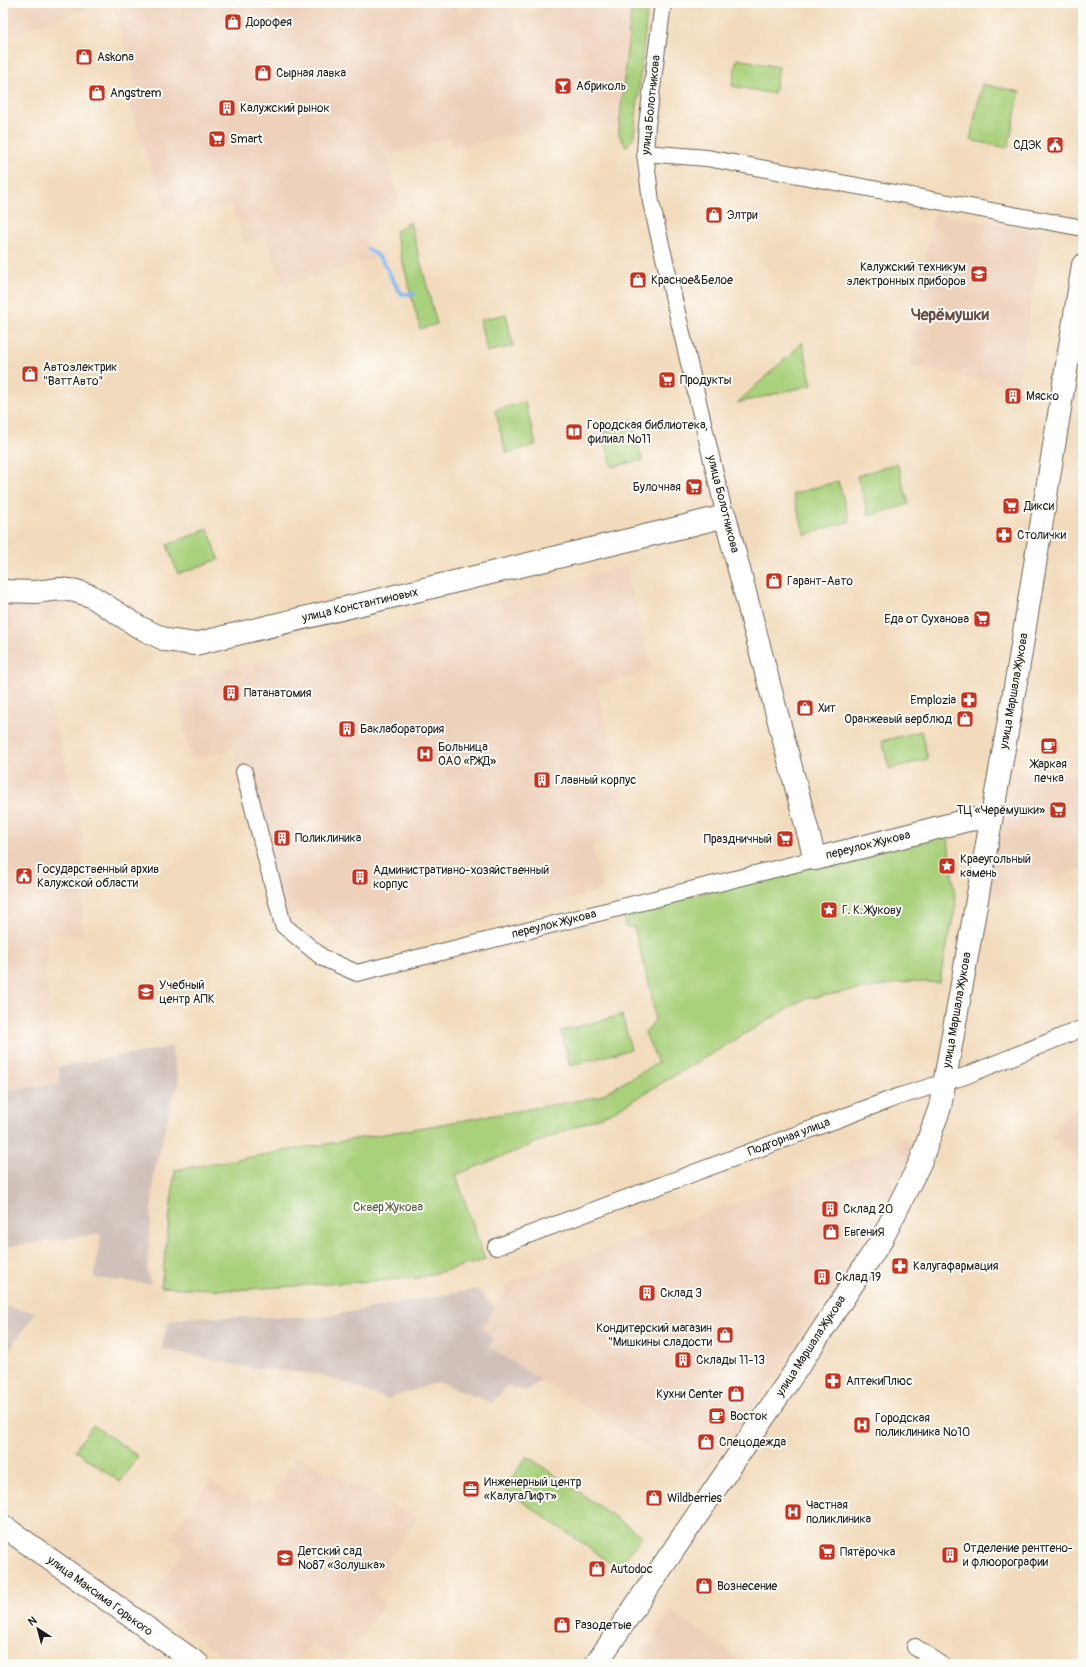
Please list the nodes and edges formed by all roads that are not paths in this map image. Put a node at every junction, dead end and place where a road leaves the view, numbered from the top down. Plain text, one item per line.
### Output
1 (663, 3) edge
2 (645, 153) junction
3 (1083, 228) edge
4 (1083, 264) edge
5 (725, 516) junction
6 (3, 591) edge
7 (244, 772) dead end
8 (990, 821) junction
9 (815, 858) junction
10 (1083, 1028) edge
11 (944, 1083) junction
12 (496, 1247) dead end
13 (3, 1526) edge
14 (915, 1647) dead end
15 (198, 1664) edge
16 (596, 1664) edge
17 (941, 1664) edge

1 - 2 street, улица Болотникова
2 - 3 street
2 - 5 street, улица Болотникова
4 - 8 street, улица Маршала Жукова
5 - 6 street, улица Константиновых
5 - 9 street, улица Болотникова
7 - 9 street, переулок Жукова
8 - 9 street, переулок Жукова
8 - 11 street, улица Маршала Жукова
10 - 11 street, Подгорная улица
11 - 12 street, Подгорная улица
11 - 16 street, улица Маршала Жукова
13 - 15 street, улица Максима Горького
14 - 17 street

